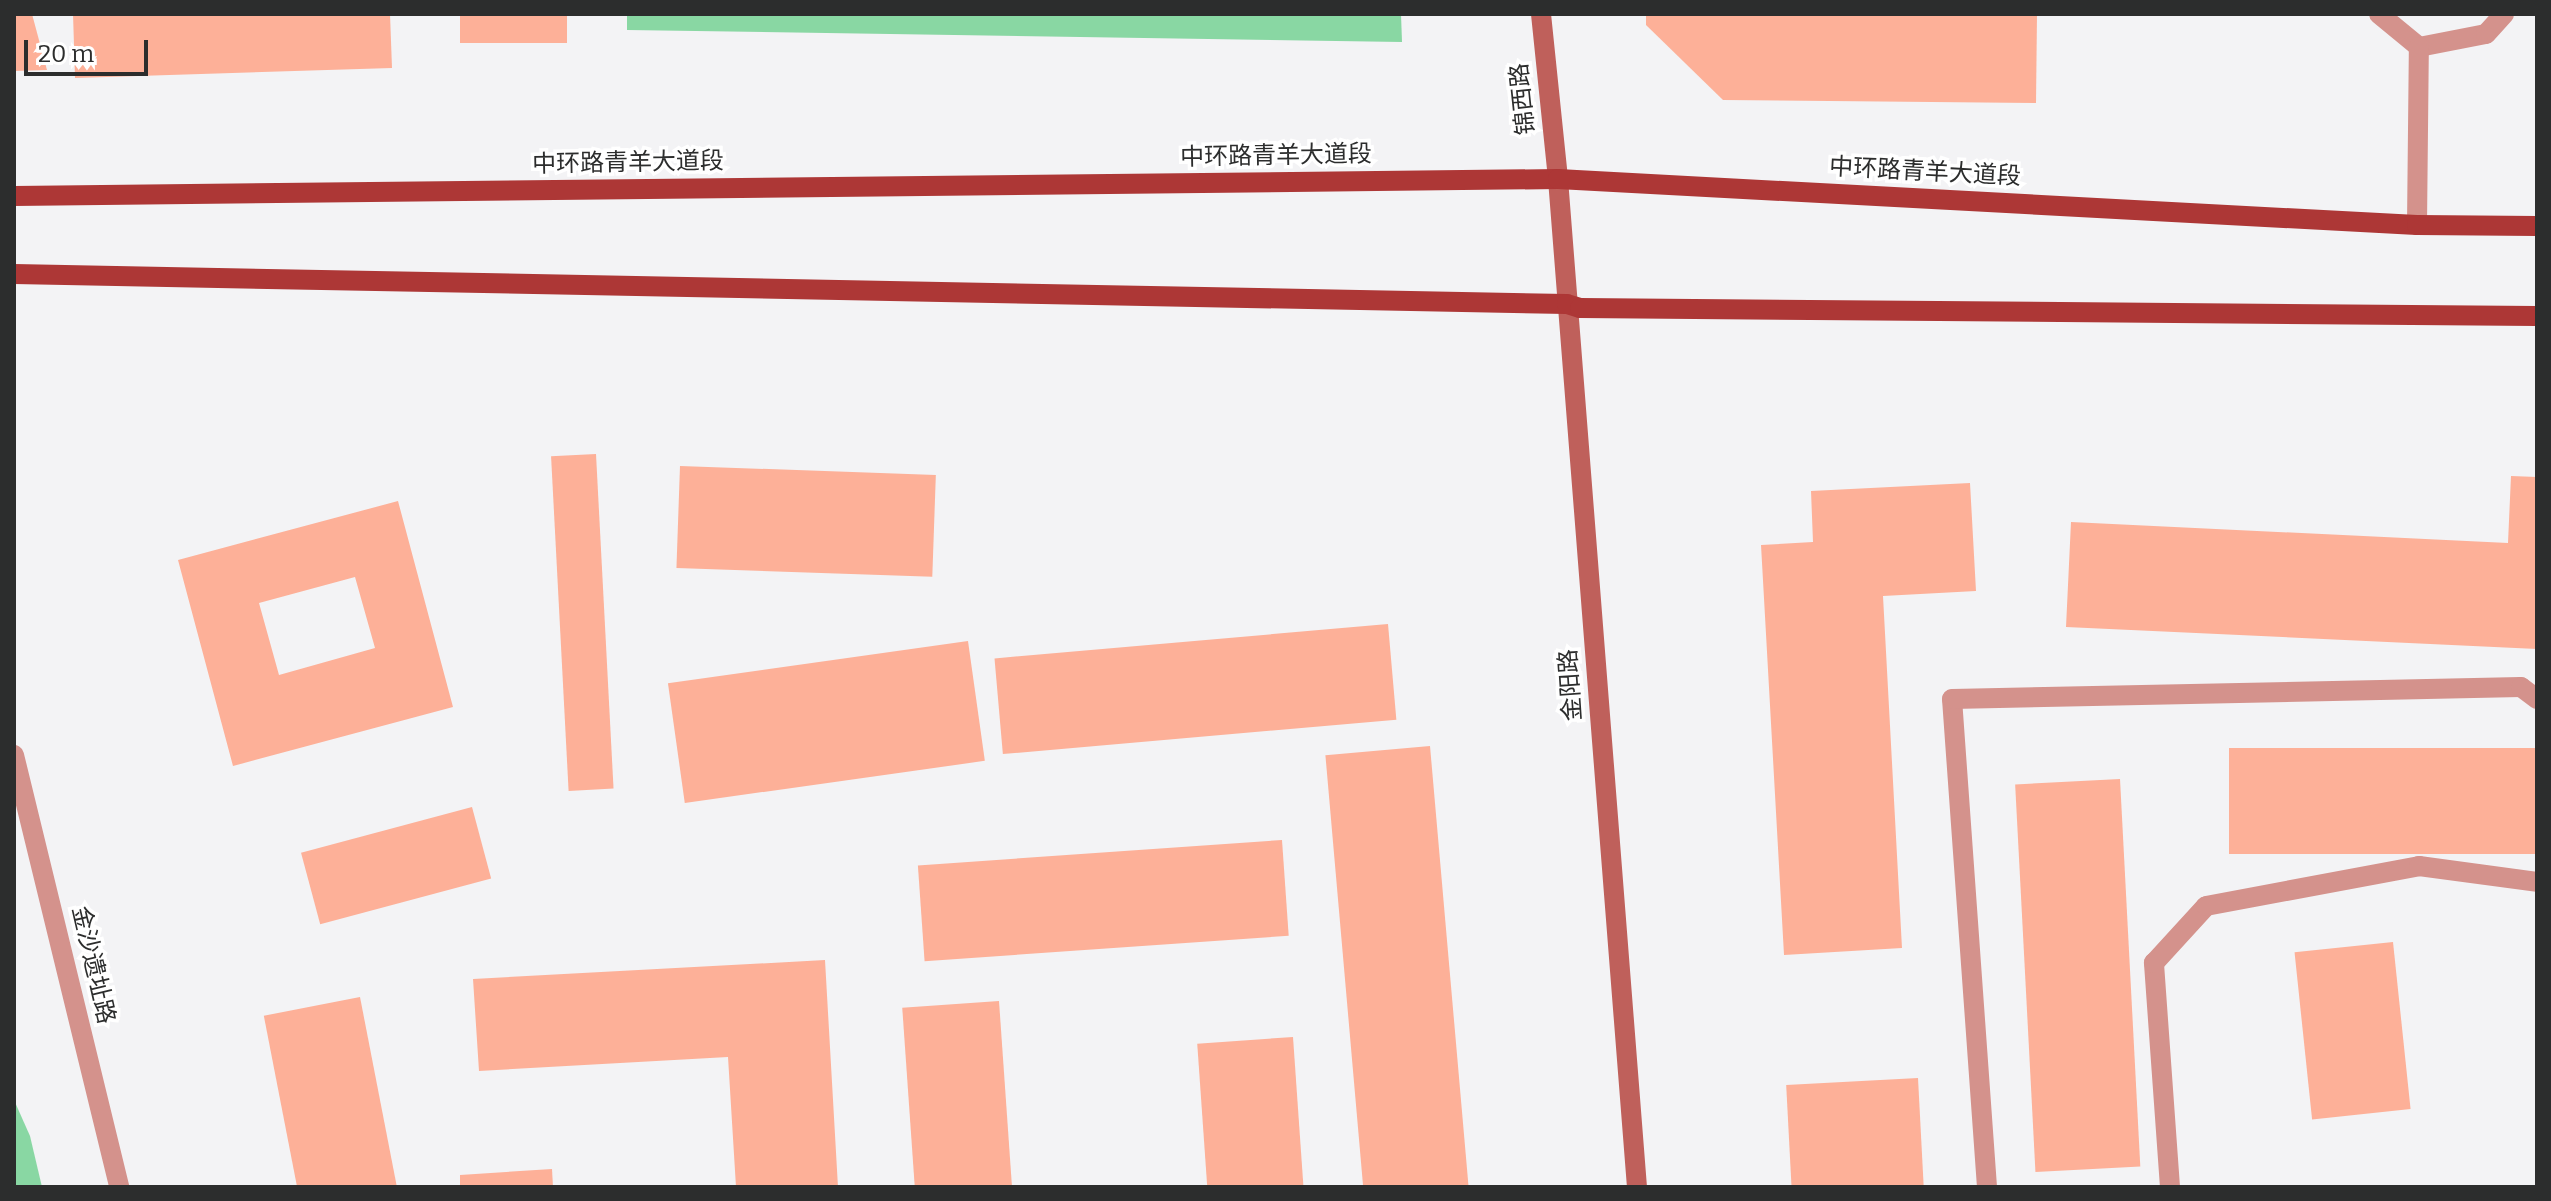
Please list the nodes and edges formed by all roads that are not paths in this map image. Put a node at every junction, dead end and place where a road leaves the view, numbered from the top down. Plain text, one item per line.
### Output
1 (1541, 14) edge
2 (2379, 14) edge
3 (2504, 14) edge
4 (2419, 47) junction
5 (1558, 179) junction
6 (14, 196) edge
7 (2417, 225) junction
8 (2537, 226) edge
9 (14, 274) edge
10 (1567, 304) junction
11 (2537, 316) edge
12 (2537, 699) edge
13 (14, 755) edge
14 (2537, 882) edge
15 (119, 1187) edge
16 (1637, 1187) edge
17 (1987, 1187) edge
18 (2170, 1187) edge

1 - 5 street, 锦西路
2 - 4 street
3 - 4 street
4 - 7 street
5 - 6 main road, 中环路青羊大道段
5 - 7 main road, 中环路青羊大道段
5 - 10 street, 金阳路
7 - 8 main road, 中环路青羊大道段
9 - 10 main road
10 - 11 main road
10 - 16 street, 金阳路
12 - 17 street
13 - 15 street, 金沙遗址路
14 - 18 street

